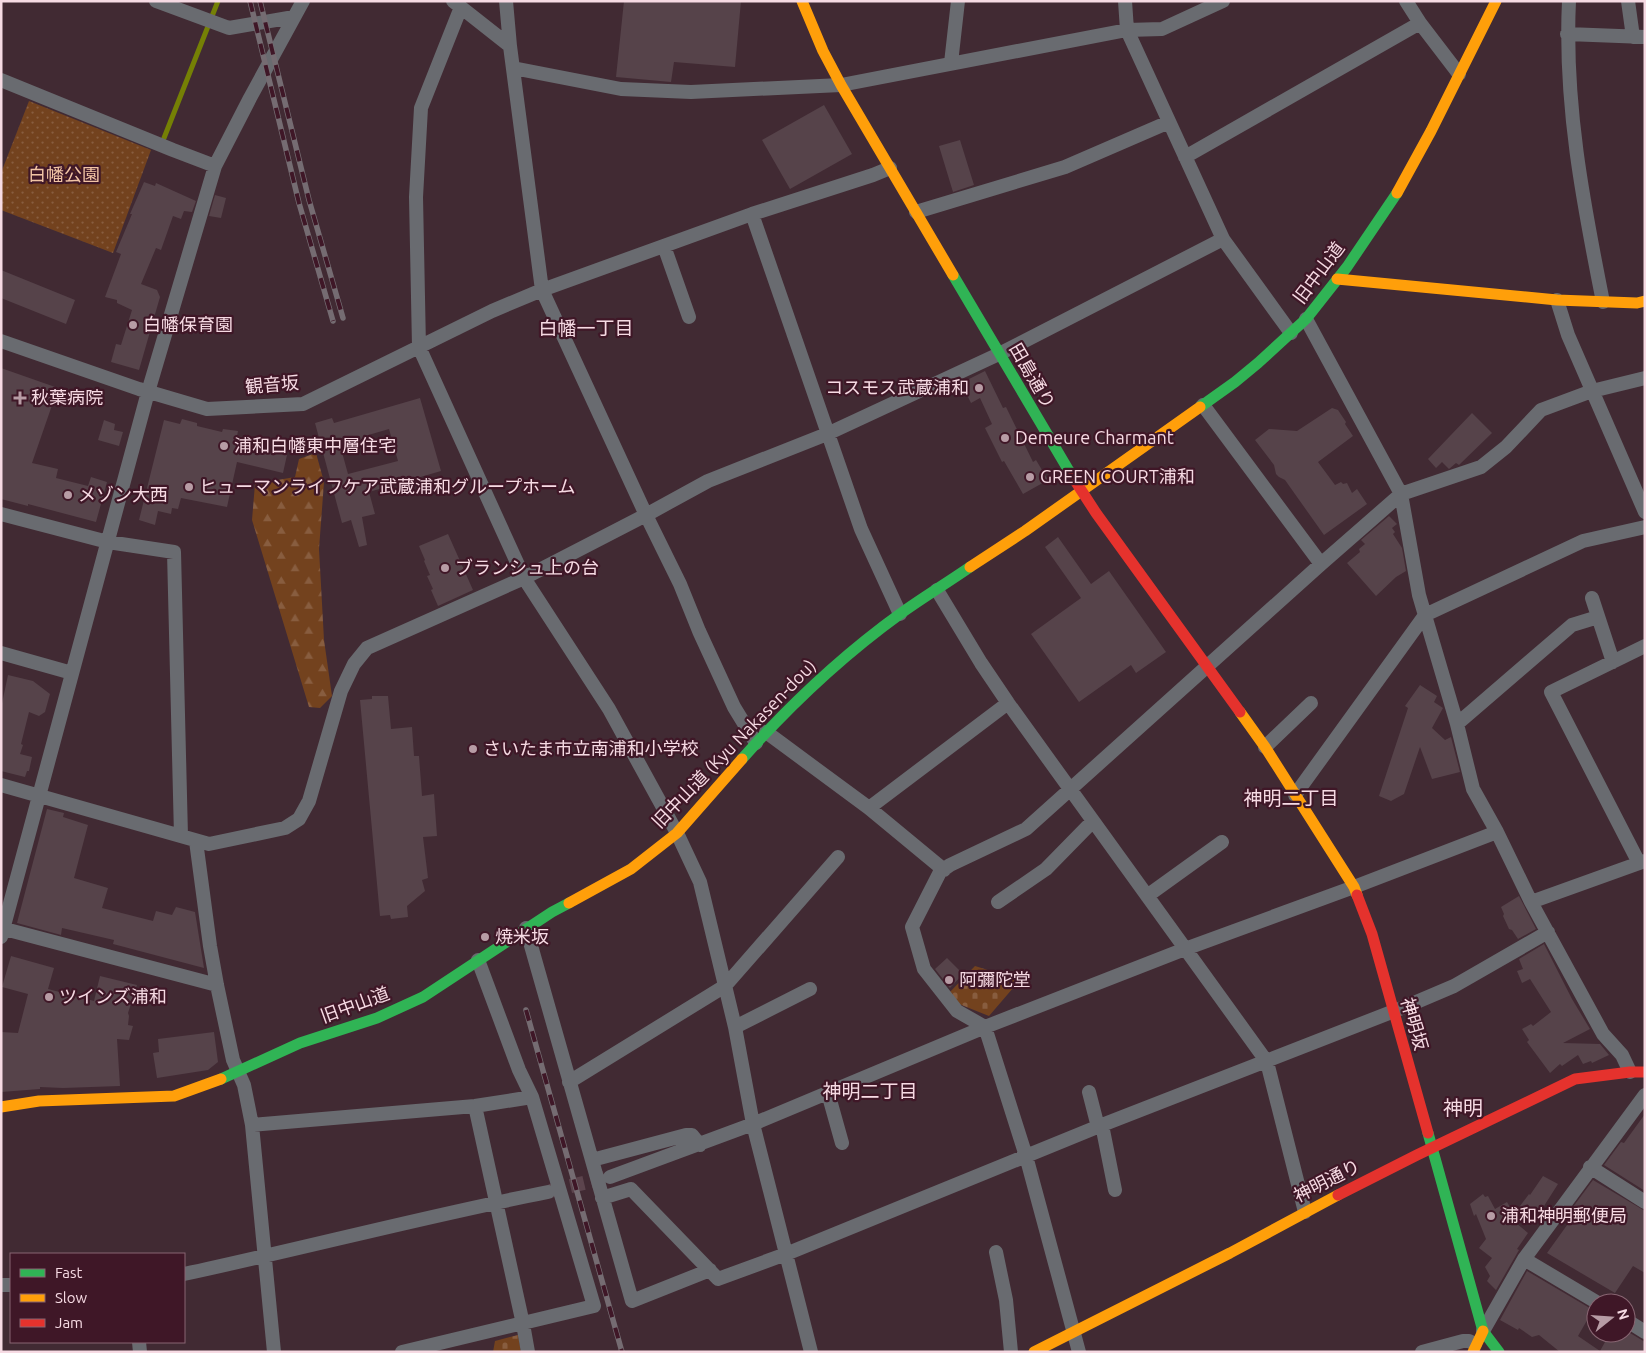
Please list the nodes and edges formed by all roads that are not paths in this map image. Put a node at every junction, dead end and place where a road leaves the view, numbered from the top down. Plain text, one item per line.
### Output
1 (156, 1) edge
2 (303, 1) edge
3 (506, 1) edge
4 (802, 1) edge
5 (958, 1) edge
6 (1125, 1) edge
7 (1223, 1) edge
8 (1406, 1) edge
9 (1496, 1) edge
10 (1568, 1) edge
11 (1628, 1) edge
12 (457, 4) edge
13 (294, 17) junction
14 (1420, 23) junction
15 (1127, 30) junction
16 (1567, 34) junction
17 (1639, 37) edge
18 (510, 46) junction
19 (951, 64) junction
20 (513, 68) junction
21 (1459, 74) junction
22 (1, 80) edge
23 (841, 85) junction
24 (1169, 122) junction
25 (1185, 156) junction
26 (215, 166) junction
27 (890, 168) junction
28 (916, 212) junction
29 (752, 214) junction
30 (1224, 240) junction
31 (664, 246) junction
32 (1337, 280) junction
33 (542, 290) junction
34 (1557, 300) junction
35 (1645, 301) edge
36 (1603, 302) junction
37 (689, 317) dead end
38 (1306, 319) junction
39 (1291, 333) junction
40 (1, 341) edge
41 (419, 347) junction
42 (1000, 354) junction
43 (1645, 378) edge
44 (1592, 391) junction
45 (148, 392) junction
46 (1203, 405) junction
47 (827, 434) junction
48 (1083, 490) junction
49 (1401, 494) junction
50 (1645, 512) edge
51 (1, 514) edge
52 (646, 515) junction
53 (1645, 526) edge
54 (108, 542) junction
55 (1321, 564) junction
56 (524, 578) junction
57 (937, 590) junction
58 (1592, 598) dead end
59 (900, 614) junction
60 (1425, 614) junction
61 (1598, 617) junction
62 (1645, 646) edge
63 (1, 653) edge
64 (1613, 662) junction
65 (1206, 667) junction
66 (72, 673) junction
67 (1008, 703) junction
68 (1311, 703) dead end
69 (1457, 724) junction
70 (766, 732) junction
71 (756, 742) junction
72 (1265, 748) junction
73 (1, 785) edge
74 (1070, 790) junction
75 (40, 795) junction
76 (1295, 795) junction
77 (869, 808) junction
78 (1093, 821) junction
79 (1497, 832) junction
80 (677, 833) junction
81 (181, 836) junction
82 (196, 840) junction
83 (1222, 842) dead end
84 (838, 857) dead end
85 (1642, 862) edge
86 (944, 870) junction
87 (1354, 887) junction
88 (1147, 896) junction
89 (998, 902) dead end
90 (1531, 902) junction
91 (526, 928) junction
92 (2, 931) edge
93 (1548, 932) junction
94 (1185, 948) junction
95 (478, 960) junction
96 (217, 985) junction
97 (725, 986) junction
98 (810, 989) dead end
99 (1393, 1012) junction
100 (735, 1027) junction
101 (985, 1027) junction
102 (1267, 1062) junction
103 (238, 1072) junction
104 (1630, 1072) junction
105 (1645, 1072) edge
106 (569, 1082) junction
107 (1089, 1092) dead end
108 (828, 1093) junction
109 (1645, 1095) edge
110 (532, 1097) junction
111 (475, 1106) junction
112 (1, 1107) edge
113 (753, 1124) junction
114 (252, 1125) junction
115 (1100, 1126) junction
116 (842, 1143) dead end
117 (700, 1145) junction
118 (1431, 1148) junction
119 (1026, 1156) junction
120 (592, 1160) junction
121 (1590, 1167) junction
122 (610, 1177) tunnel mouth
123 (1115, 1190) dead end
124 (548, 1192) tunnel mouth
125 (602, 1198) junction
126 (496, 1202) junction
127 (1645, 1202) edge
128 (1305, 1212) junction
129 (996, 1252) dead end
130 (786, 1254) junction
131 (265, 1257) junction
132 (1524, 1259) junction
133 (710, 1270) junction
134 (185, 1274) edge
135 (1586, 1296) edge
136 (523, 1324) junction
137 (1074, 1331) junction
138 (1483, 1331) junction
139 (1474, 1348) edge
140 (274, 1352) edge
141 (402, 1352) edge
142 (528, 1352) edge
143 (812, 1352) edge
144 (1011, 1352) edge
145 (1034, 1352) edge
146 (1079, 1352) edge
147 (1422, 1352) edge
148 (1499, 1352) edge

1 - 13 street
2 - 13 street
3 - 18 street
4 - 23 street, 田島通り
5 - 19 street
6 - 15 street
7 - 15 street
8 - 14 street
9 - 21 street, 旧中山道
10 - 16 street
11 - 17 street
12 - 18 street
12 - 41 street
13 - 26 street
14 - 21 street
14 - 25 street
15 - 19 street
15 - 24 street
16 - 17 street
16 - 36 street
18 - 20 street
19 - 23 street
20 - 23 street
20 - 33 street
21 - 32 street, 旧中山道
22 - 26 street
23 - 27 street, 田島通り
24 - 25 street
24 - 28 street
25 - 30 street
26 - 45 street
27 - 28 street, 田島通り
27 - 29 street, 観音坂
28 - 42 street, 田島通り
29 - 31 street, 観音坂
29 - 47 street
30 - 39 street
30 - 42 street
31 - 33 street, 観音坂
31 - 37 street
32 - 34 street
32 - 38 street, 旧中山道
33 - 41 street, 観音坂
33 - 52 street
34 - 36 street
34 - 44 street
35 - 36 street
38 - 39 street, 旧中山道
38 - 49 street
39 - 46 street, 旧中山道
40 - 45 street, 観音坂
41 - 45 street, 観音坂
41 - 56 street
42 - 47 street
42 - 48 street, 田島通り
43 - 44 street
44 - 49 street
44 - 50 street
45 - 54 street
46 - 48 street, 旧中山道
46 - 55 street
47 - 52 street
47 - 59 street
48 - 57 street, 旧中山道 (Kyu Nakasen-dou)
48 - 65 street, 田島通り
49 - 55 street
49 - 60 street
51 - 54 street
52 - 56 street
52 - 71 street
53 - 60 street
54 - 66 street
54 - 81 street
55 - 65 street
56 - 80 street
56 - 82 street
57 - 59 street, 旧中山道 (Kyu Nakasen-dou)
57 - 67 street
58 - 61 street
59 - 70 street, 旧中山道 (Kyu Nakasen-dou)
60 - 69 street
60 - 76 street
61 - 64 street
61 - 69 street
62 - 64 street
63 - 66 street
64 - 85 street
65 - 72 street, 田島通り
65 - 74 street
66 - 75 street
67 - 74 street
67 - 77 street
68 - 72 street
69 - 79 street
70 - 71 street, 旧中山道 (Kyu Nakasen-dou)
70 - 77 street
71 - 80 street, 旧中山道 (Kyu Nakasen-dou)
72 - 76 street, 神明坂
73 - 75 street
74 - 78 street
74 - 86 street
75 - 81 street
75 - 92 street
76 - 87 street, 神明坂
77 - 86 street
78 - 88 street
78 - 89 street
79 - 87 street
79 - 90 street
80 - 91 street, 旧中山道 (Kyu Nakasen-dou)
80 - 97 street
81 - 82 street
82 - 96 street
83 - 88 street
84 - 97 street
85 - 90 street
86 - 101 street
87 - 94 street
87 - 99 street, 神明坂
88 - 94 street
90 - 93 street
91 - 95 street, 旧中山道 (Kyu Nakasen-dou)
91 - 106 street
92 - 96 street
93 - 99 street
93 - 104 street
94 - 101 street
94 - 102 street
95 - 103 street, 旧中山道
95 - 110 street
96 - 103 street
97 - 100 street
97 - 106 street
98 - 100 street
99 - 102 street
99 - 118 street, 神明坂
100 - 113 street
101 - 108 street
101 - 119 street
102 - 115 street
102 - 128 street
103 - 112 street
103 - 114 street
104 - 105 street, 神明通り
104 - 118 street, 神明通り
106 - 120 street
107 - 115 street
108 - 113 street
108 - 116 street
109 - 121 street
110 - 111 street
110 - 136 street
111 - 114 street
111 - 126 street
113 - 117 street
113 - 130 street
114 - 131 street
115 - 119 street
115 - 123 street
117 - 120 street
117 - 122 street
118 - 128 street, 神明通り
118 - 138 street, 神明坂
119 - 130 street
119 - 137 street
120 - 125 street
121 - 127 street
121 - 132 street
124 - 126 street
125 - 133 street
125 - 133 street
126 - 131 street
126 - 136 street
128 - 137 street, 神明通り
129 - 144 street
130 - 133 street
130 - 143 street
131 - 134 street
131 - 140 street
132 - 135 street
132 - 138 street
136 - 141 street
136 - 142 street
137 - 145 street, 神明通り
137 - 146 street
138 - 139 street
138 - 148 street
139 - 147 street

